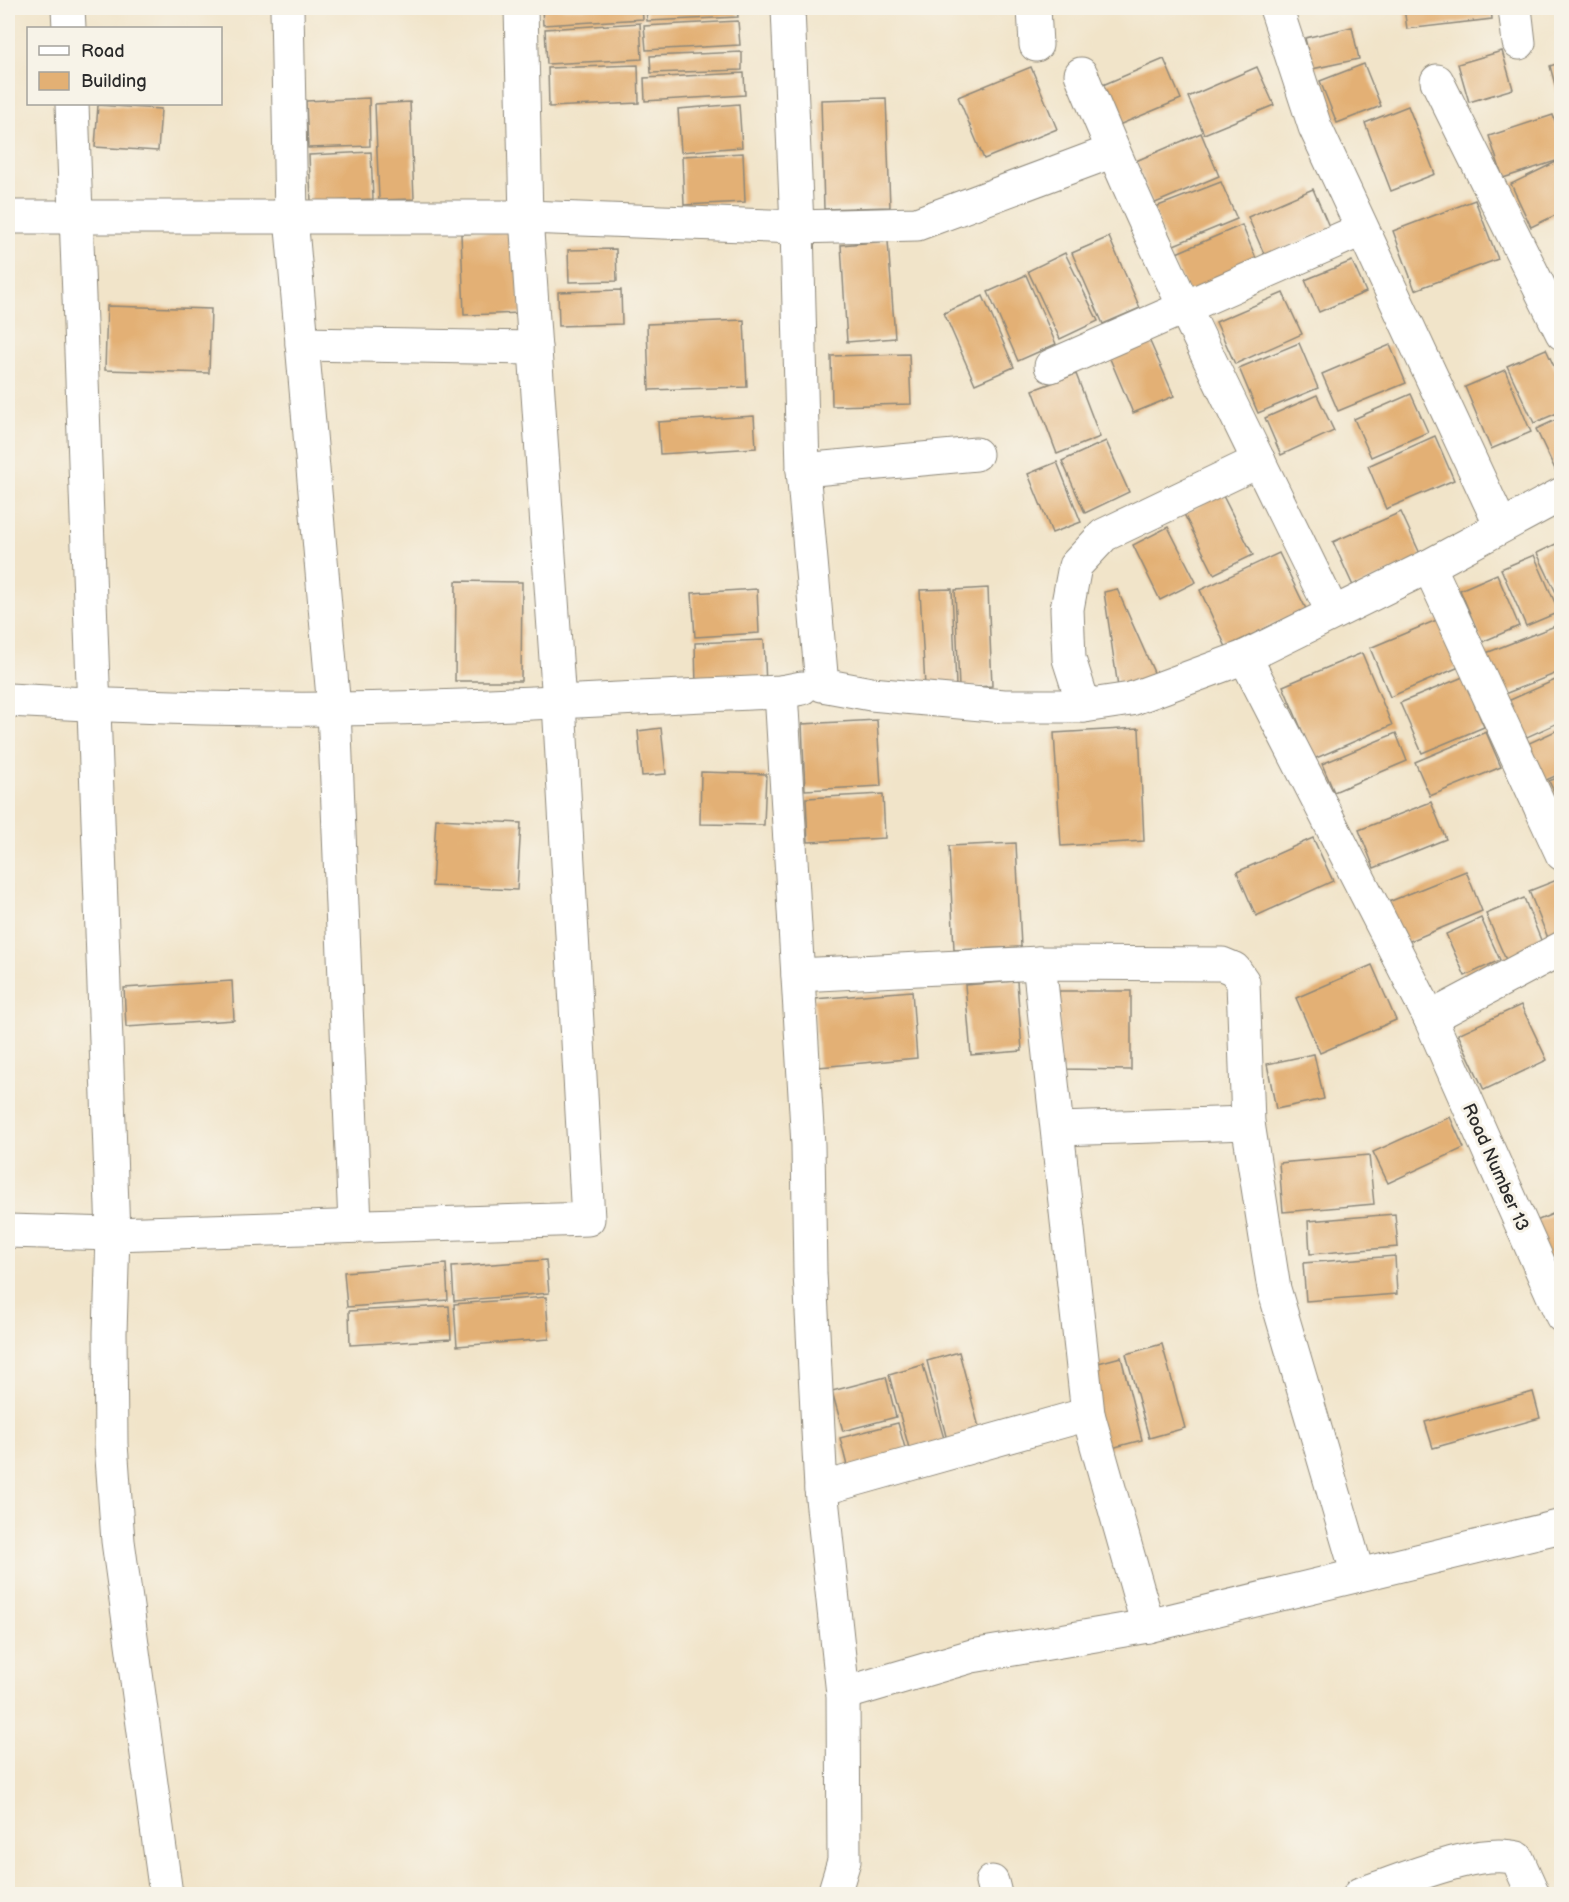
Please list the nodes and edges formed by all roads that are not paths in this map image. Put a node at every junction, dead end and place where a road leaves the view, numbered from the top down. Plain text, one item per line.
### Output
1 (68, 8) edge
2 (287, 8) edge
3 (521, 8) edge
4 (788, 8) edge
5 (1034, 8) edge
6 (1276, 8) edge
7 (1516, 8) edge
8 (69, 27) edge
9 (1519, 43) dead end
10 (1036, 45) dead end
11 (1081, 74) dead end
12 (1437, 81) dead end
13 (72, 105) edge
14 (1113, 151) junction
15 (8, 217) edge
16 (291, 217) junction
17 (526, 217) junction
18 (77, 218) junction
19 (797, 227) junction
20 (1361, 230) junction
21 (1186, 309) junction
22 (1562, 333) edge
23 (303, 344) junction
24 (535, 348) junction
25 (1052, 366) dead end
26 (976, 454) dead end
27 (1259, 461) junction
28 (803, 470) junction
29 (1562, 494) edge
30 (1502, 526) junction
31 (1429, 566) junction
32 (1332, 611) junction
33 (1245, 657) junction
34 (822, 685) junction
35 (781, 693) junction
36 (8, 700) edge
37 (559, 703) junction
38 (94, 705) junction
39 (1084, 706) junction
40 (334, 709) junction
41 (1562, 854) edge
42 (1562, 948) edge
43 (1040, 963) junction
44 (798, 975) junction
45 (1430, 1018) junction
46 (1248, 1122) junction
47 (1058, 1129) junction
48 (355, 1225) junction
49 (8, 1231) edge
50 (113, 1234) junction
51 (1562, 1317) edge
52 (1088, 1414) junction
53 (821, 1489) junction
54 (1562, 1526) edge
55 (1358, 1575) junction
56 (1148, 1626) junction
57 (843, 1694) junction
58 (166, 1894) edge
59 (834, 1894) edge
60 (1360, 1894) edge
61 (1533, 1894) edge

1 - 8 street
2 - 16 street
3 - 17 street
4 - 19 street
5 - 10 street
6 - 20 street
7 - 9 street
11 - 14 street
12 - 22 street
13 - 18 street
14 - 19 street
14 - 21 street
15 - 18 street
16 - 17 street
16 - 18 street
16 - 23 street
17 - 19 street
17 - 24 street
18 - 38 street
19 - 28 street
20 - 21 street
20 - 30 street
21 - 25 street
21 - 27 street
23 - 24 street
23 - 40 street
24 - 37 street
26 - 28 street
27 - 32 street
27 - 39 street
28 - 34 street
29 - 30 street
30 - 31 street
31 - 32 street
31 - 41 street
32 - 33 street
33 - 39 street
33 - 45 street, Road Number 13
34 - 35 street
34 - 39 street
35 - 37 street
35 - 44 street
36 - 38 street
37 - 40 street
37 - 48 street
38 - 40 street
38 - 50 street
40 - 48 street
42 - 45 street
43 - 44 street
43 - 46 street
43 - 47 street
44 - 53 street
45 - 51 street, Road Number 13
46 - 47 street
46 - 55 street
47 - 52 street
48 - 50 street
49 - 50 street
50 - 58 street
52 - 53 street
52 - 56 street
53 - 57 street
54 - 55 street
55 - 56 street
56 - 57 street
57 - 59 street
60 - 61 street

